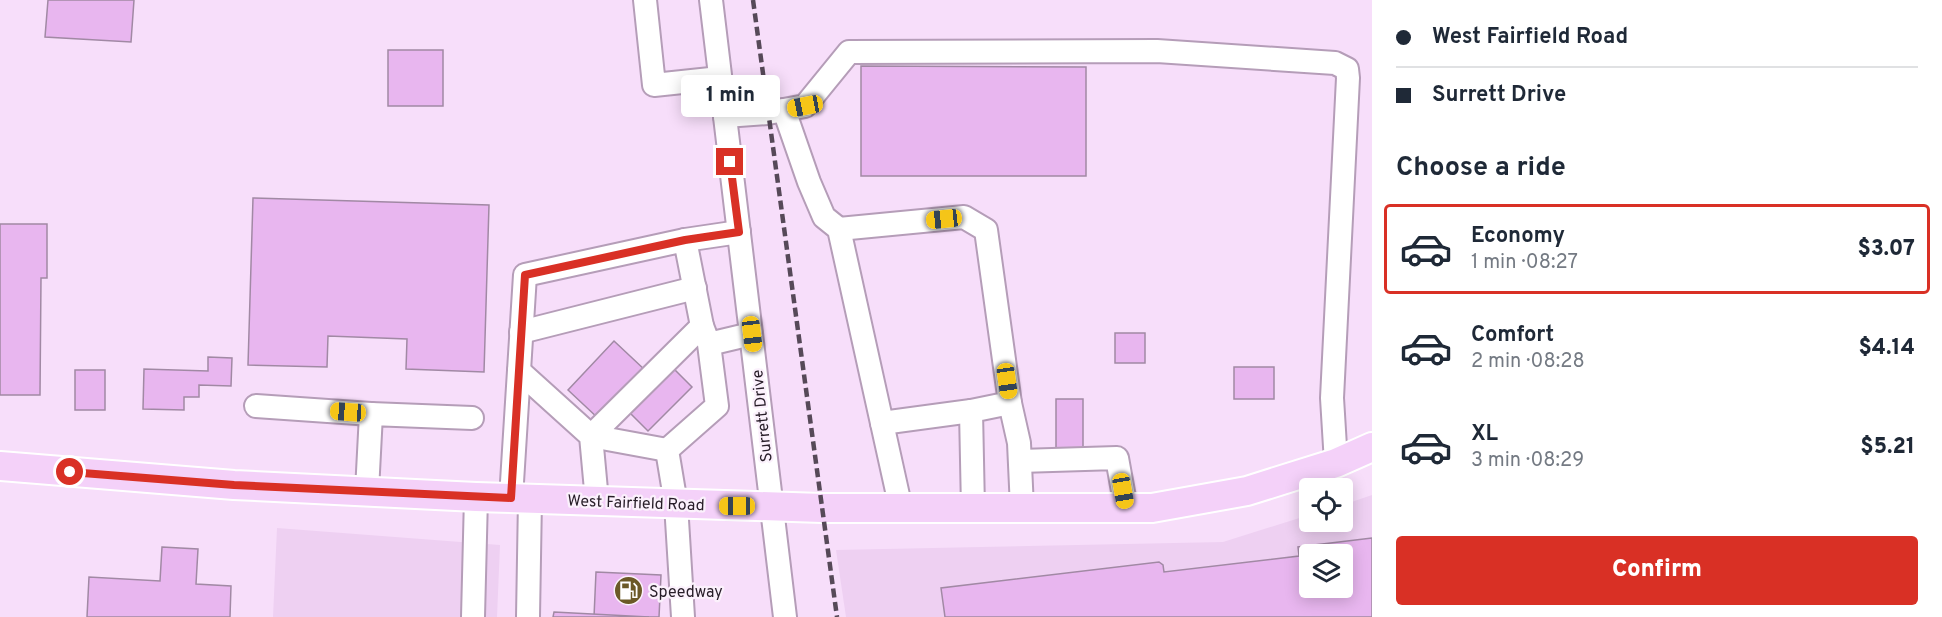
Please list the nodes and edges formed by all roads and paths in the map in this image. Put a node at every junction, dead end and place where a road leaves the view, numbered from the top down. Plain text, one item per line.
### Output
1 (645, 0) edge
2 (711, 0) edge
3 (720, 78) junction
4 (784, 110) junction
5 (725, 116) junction
6 (839, 229) junction
7 (739, 232) junction
8 (685, 240) junction
9 (695, 288) junction
10 (521, 332) junction
11 (752, 334) junction
12 (705, 335) junction
13 (519, 371) junction
14 (1010, 403) junction
15 (256, 406) dead end
16 (971, 411) junction
17 (371, 414) junction
18 (472, 418) dead end
19 (882, 423) junction
20 (591, 436) junction
21 (1372, 447) edge
22 (667, 450) junction
23 (1020, 461) junction
24 (1336, 463) junction
25 (0, 466) edge
26 (367, 491) junction
27 (476, 497) junction
28 (520, 498) junction
29 (597, 501) junction
30 (676, 504) junction
31 (771, 506) junction
32 (1022, 508) junction
33 (1126, 508) junction
34 (901, 509) junction
35 (973, 509) junction
36 (473, 617) edge
37 (528, 617) edge
38 (682, 617) edge
39 (785, 617) edge

1 - 3 street
2 - 3 street, Surrett Drive
3 - 5 street, Surrett Drive
4 - 5 street
4 - 6 street
4 - 24 street
5 - 7 street, Surrett Drive
6 - 14 street
6 - 19 street
7 - 8 street
7 - 11 street, Surrett Drive
8 - 9 street
8 - 10 street
9 - 10 street
9 - 12 street
10 - 13 street
11 - 12 street
11 - 31 street, Surrett Drive
12 - 20 street
12 - 22 street
13 - 20 street
13 - 28 street
14 - 16 street
14 - 23 street
15 - 17 street
16 - 19 street
16 - 35 street
17 - 18 street
17 - 26 street
19 - 34 street
20 - 22 street
20 - 29 street
21 - 24 main road, West Fairfield Road
22 - 30 street
23 - 32 street
23 - 33 street
24 - 33 main road, West Fairfield Road
25 - 26 main road, West Fairfield Road
26 - 27 main road, West Fairfield Road
27 - 28 main road, West Fairfield Road
27 - 36 street
28 - 29 main road, West Fairfield Road
28 - 37 street
29 - 30 main road, West Fairfield Road
30 - 31 main road, West Fairfield Road
30 - 38 street
31 - 34 main road, West Fairfield Road
31 - 39 street, Surrett Drive
32 - 33 main road, West Fairfield Road
32 - 35 main road, West Fairfield Road
34 - 35 main road, West Fairfield Road

